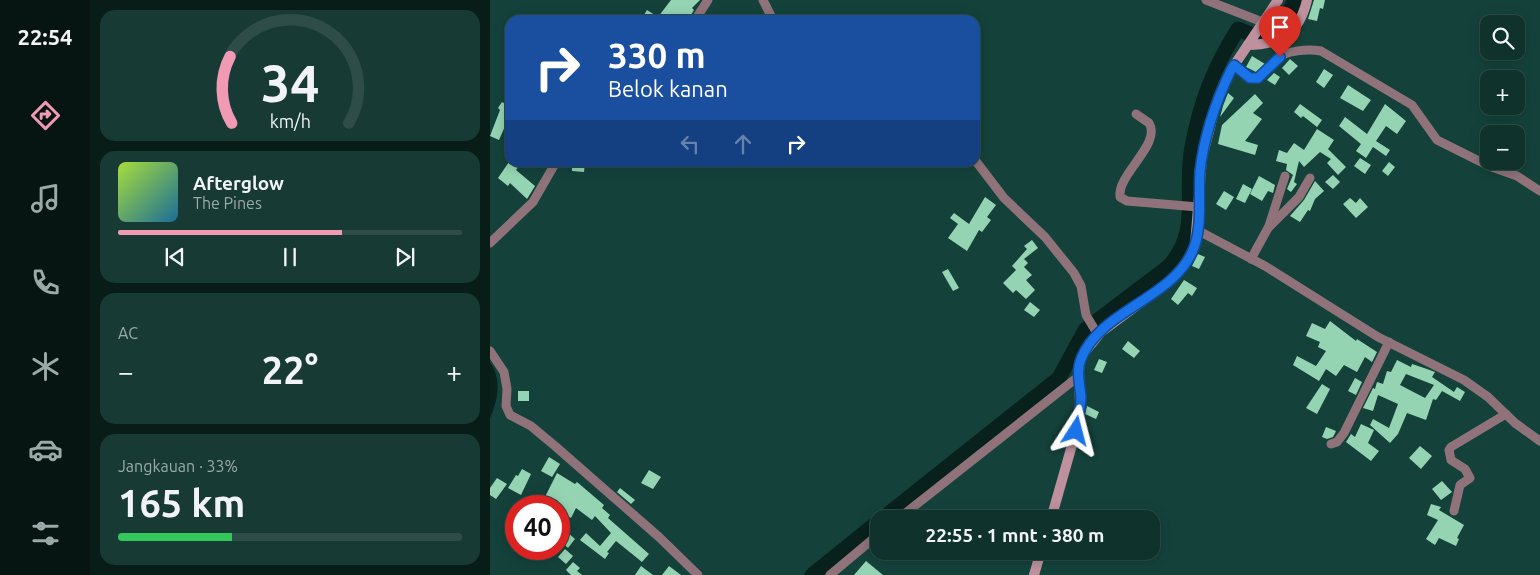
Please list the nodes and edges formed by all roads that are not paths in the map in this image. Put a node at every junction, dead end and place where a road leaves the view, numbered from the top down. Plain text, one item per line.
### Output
1 (708, 0) edge
2 (763, 0) edge
3 (1206, 0) edge
4 (1278, 0) edge
5 (1307, 0) edge
6 (698, 15) edge
7 (770, 15) edge
8 (1261, 28) junction
9 (1248, 45) junction
10 (1234, 65) junction
11 (1136, 114) dead end
12 (553, 167) edge
13 (980, 167) edge
14 (1285, 176) dead end
15 (1310, 178) dead end
16 (1540, 192) edge
17 (1196, 207) junction
18 (1268, 228) junction
19 (1197, 230) junction
20 (490, 243) edge
21 (1251, 258) junction
22 (1095, 330) junction
23 (1388, 342) junction
24 (490, 351) edge
25 (1079, 376) junction
26 (1506, 414) junction
27 (1540, 441) edge
28 (1331, 444) dead end
29 (909, 510) edge
30 (1053, 510) edge
31 (1454, 511) dead end
32 (870, 542) edge
33 (1038, 560) edge
34 (698, 575) edge
35 (830, 575) edge
36 (1034, 575) edge

1 - 6 street
2 - 7 street
3 - 8 street
4 - 8 street
5 - 9 street
8 - 9 street
9 - 10 street
10 - 16 street
10 - 17 street
11 - 17 street
12 - 20 street
13 - 22 street
14 - 18 street
15 - 18 street
17 - 19 street
18 - 21 street
19 - 21 street
19 - 22 street
21 - 23 street
22 - 25 street
23 - 26 street
23 - 28 street
24 - 34 street
25 - 29 street
25 - 30 street
26 - 27 street
26 - 31 street
32 - 35 street
33 - 36 street

